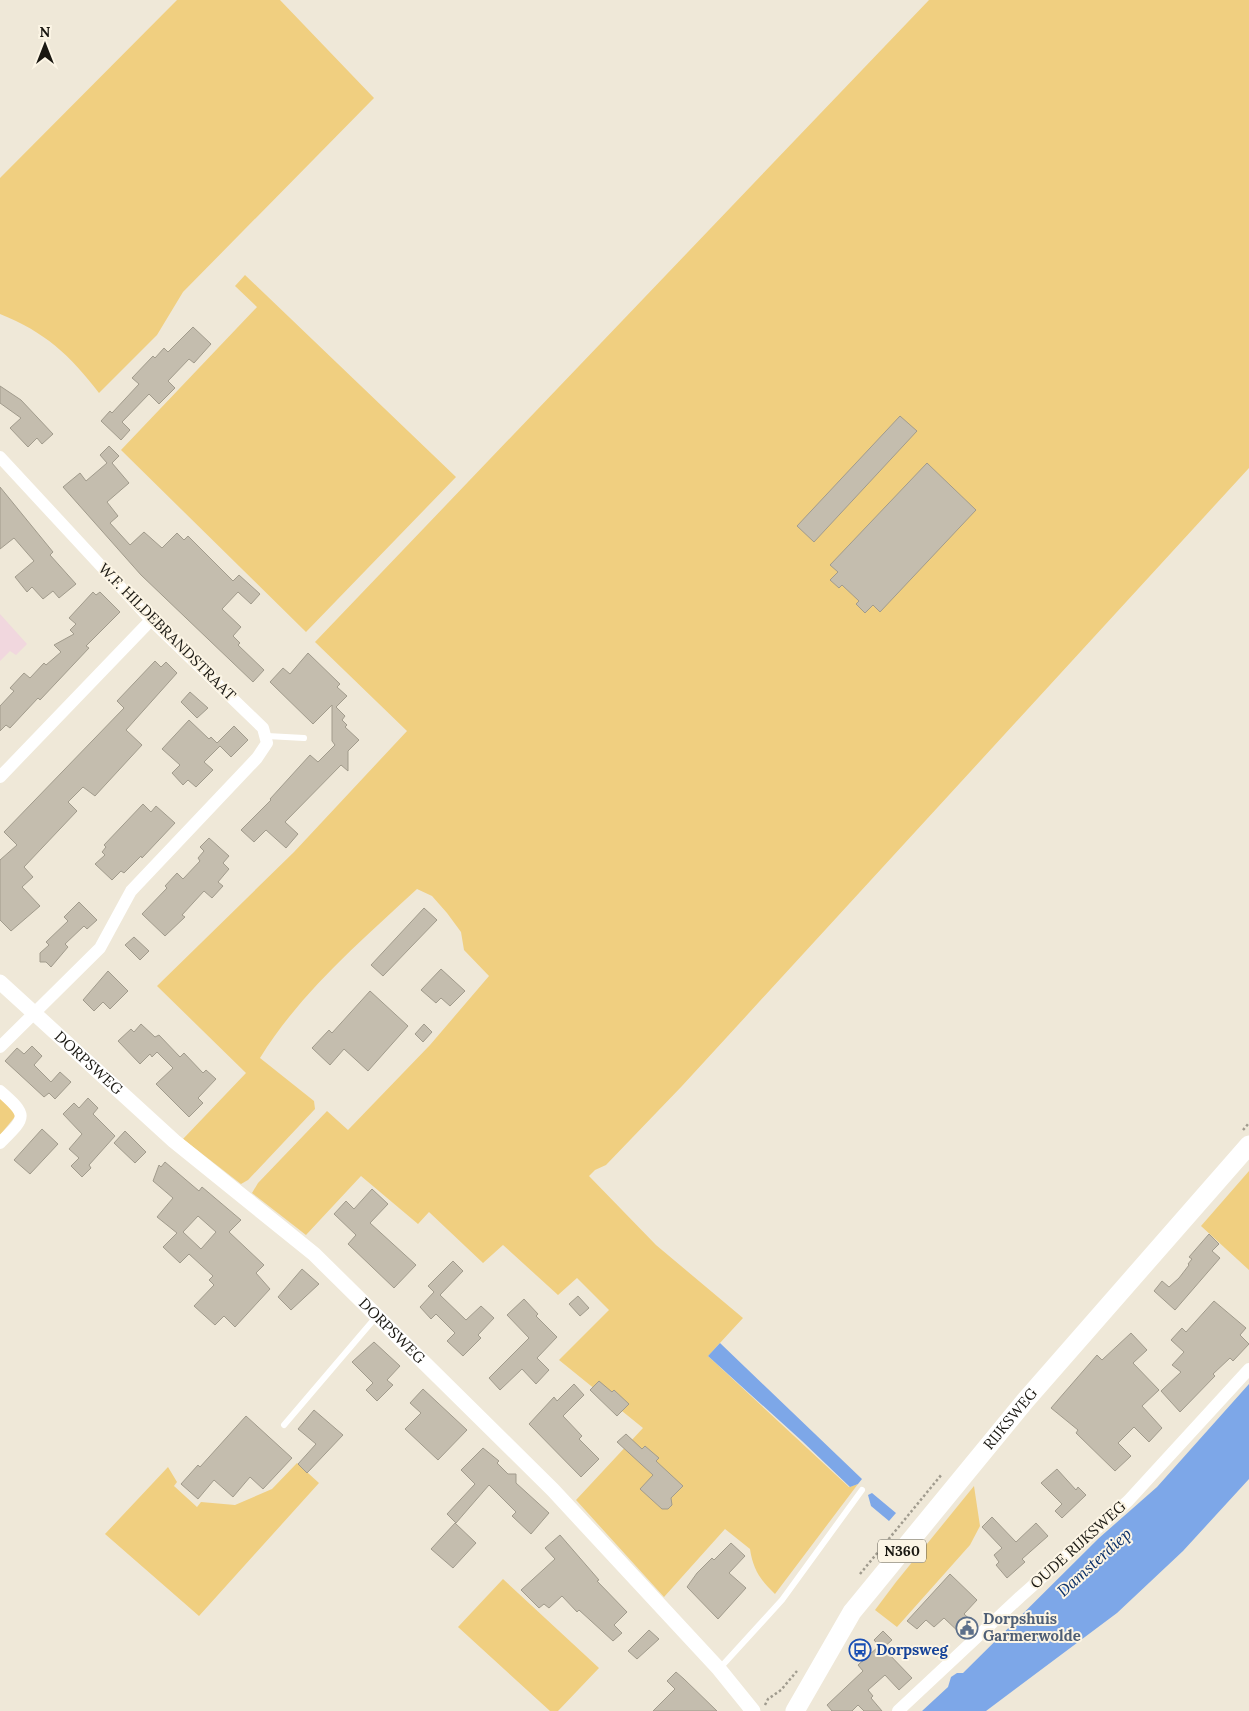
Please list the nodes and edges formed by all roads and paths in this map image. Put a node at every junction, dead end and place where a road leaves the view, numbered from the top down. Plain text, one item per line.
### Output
1 (0, 457) edge
2 (151, 620) junction
3 (267, 736) junction
4 (304, 738) dead end
5 (0, 777) edge
6 (0, 982) edge
7 (34, 1012) junction
8 (0, 1047) edge
9 (0, 1090) edge
10 (0, 1143) edge
11 (1249, 1145) edge
12 (377, 1316) junction
13 (1249, 1370) edge
14 (284, 1425) dead end
15 (862, 1490) dead end
16 (719, 1669) junction
17 (793, 1676) dead end
18 (753, 1711) edge
19 (762, 1711) edge
20 (795, 1711) edge
21 (898, 1711) edge

1 - 2 street, W.F. HILDEBRANDSTRAAT
2 - 3 street, W.F. HILDEBRANDSTRAAT
2 - 5 street
3 - 4 lane
3 - 7 street
6 - 7 street, DORPSWEG
7 - 8 street
7 - 12 street, DORPSWEG
9 - 10 street
11 - 20 main road, RIJKSWEG / N360
12 - 14 lane
12 - 16 street, DORPSWEG
13 - 21 street, OUDE RIJKSWEG
15 - 16 lane
16 - 18 street, DORPSWEG
17 - 19 path

